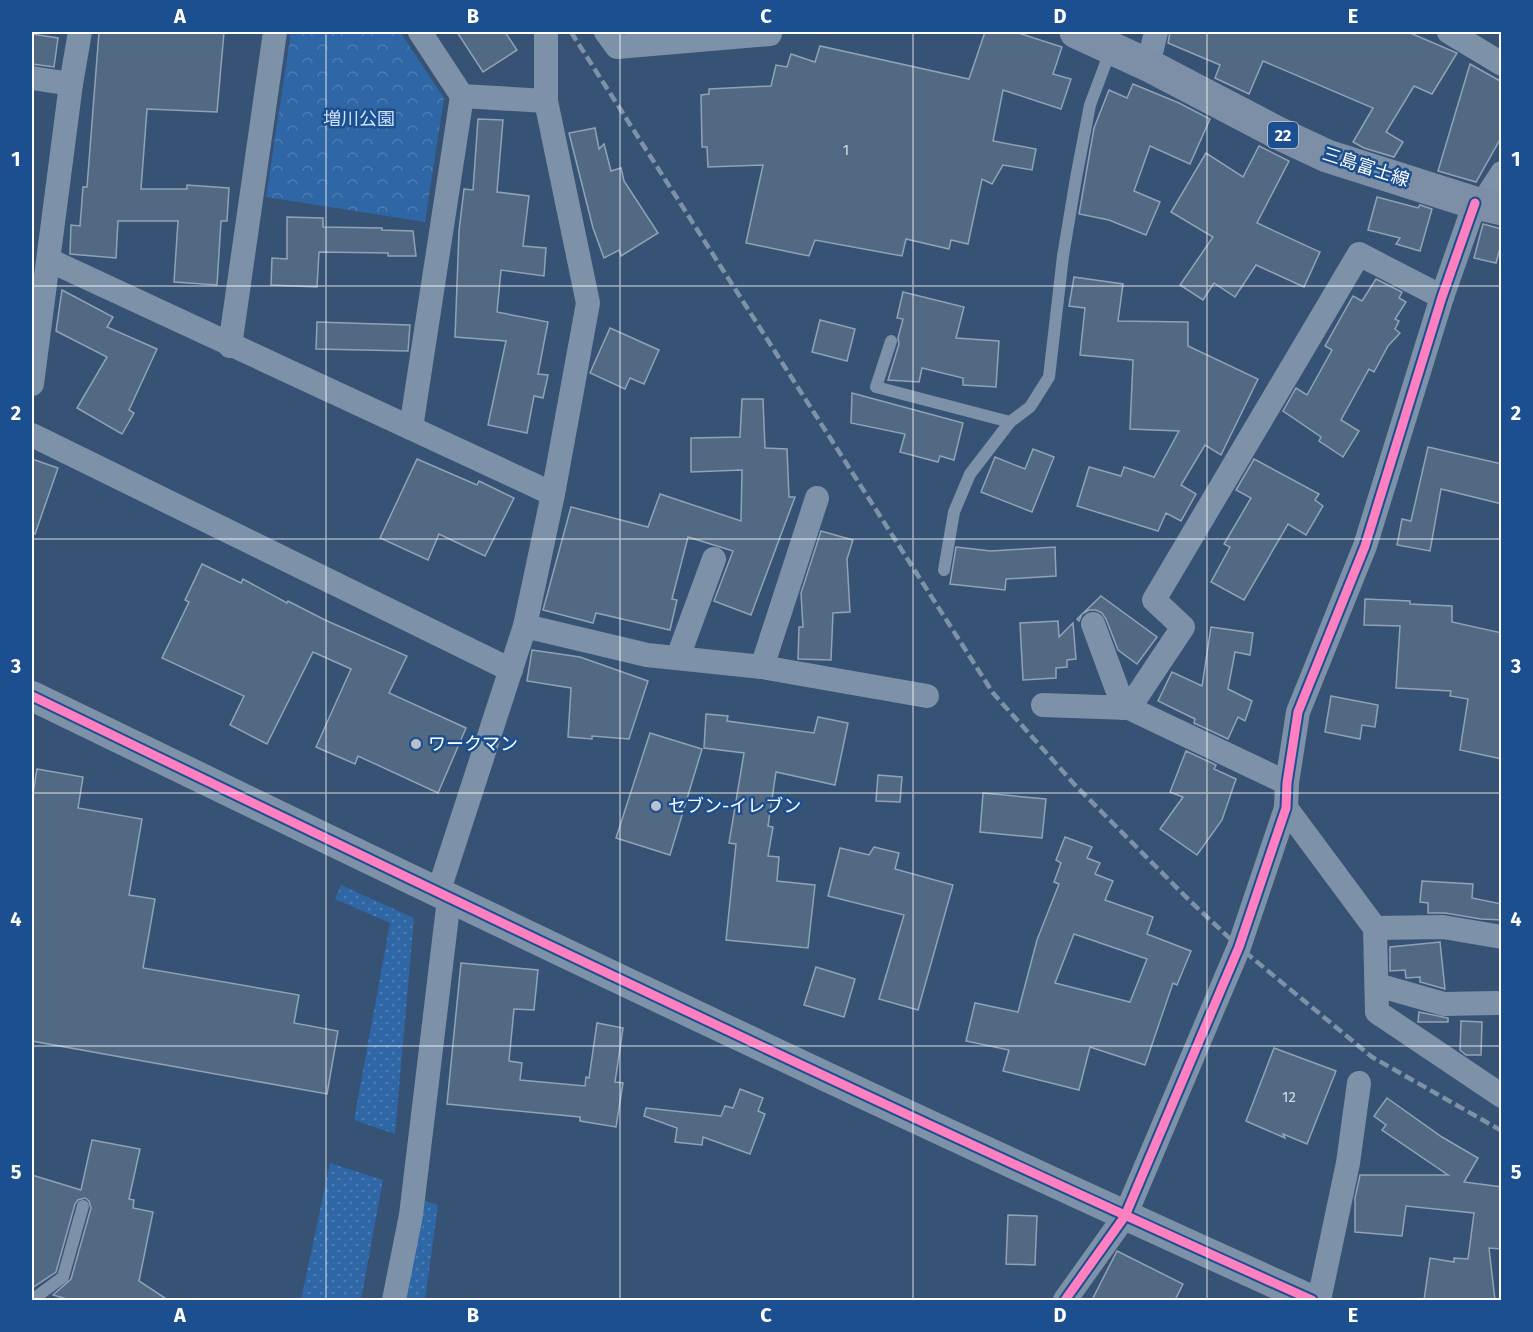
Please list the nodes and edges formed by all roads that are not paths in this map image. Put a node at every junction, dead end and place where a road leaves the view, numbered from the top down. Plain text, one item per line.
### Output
1 (80, 32) edge
2 (274, 32) edge
3 (420, 32) edge
4 (546, 32) edge
5 (606, 32) edge
6 (1076, 32) edge
7 (1156, 32) edge
8 (1449, 32) edge
9 (770, 34) dead end
10 (1111, 48) junction
11 (1502, 64) edge
12 (1148, 65) junction
13 (32, 78) edge
14 (71, 84) junction
15 (462, 96) junction
16 (546, 101) junction
17 (1502, 172) edge
18 (1486, 205) edge
19 (49, 260) junction
20 (1442, 297) junction
21 (891, 341) dead end
22 (231, 346) junction
23 (32, 384) edge
24 (1010, 422) junction
25 (411, 428) junction
26 (32, 435) edge
27 (553, 494) junction
28 (817, 498) dead end
29 (714, 559) dead end
30 (944, 570) dead end
31 (1093, 624) dead end
32 (525, 626) junction
33 (678, 657) junction
34 (762, 667) junction
35 (511, 670) junction
36 (32, 696) edge
37 (927, 696) dead end
38 (1043, 705) dead end
39 (1127, 708) junction
40 (1287, 783) junction
41 (1286, 808) junction
42 (444, 896) junction
43 (1375, 928) junction
44 (1502, 937) edge
45 (1377, 985) junction
46 (1497, 1003) dead end
47 (1359, 1083) dead end
48 (1502, 1096) edge
49 (83, 1206) dead end
50 (1125, 1216) junction
51 (32, 1300) edge
52 (394, 1300) edge
53 (1065, 1300) edge
54 (1312, 1300) edge
55 (1319, 1300) edge

1 - 14 street
2 - 22 street
3 - 15 street
4 - 16 street
5 - 9 street
6 - 10 main road, 三島富士線 / 22
7 - 12 street
8 - 11 street
10 - 12 main road, 三島富士線 / 22
10 - 24 lane
12 - 18 main road, 三島富士線 / 22
13 - 14 street
14 - 19 street
15 - 16 street
15 - 25 street
16 - 27 street
17 - 18 street
18 - 20 street
19 - 22 street
19 - 23 street
20 - 39 street
20 - 40 street
21 - 24 lane
22 - 25 street
24 - 30 lane
25 - 27 street
26 - 35 street
27 - 32 street
28 - 34 street
29 - 33 street
31 - 39 street
32 - 33 street
32 - 35 street
33 - 34 street
34 - 37 street
35 - 42 street
36 - 42 street
38 - 39 street
39 - 40 street
40 - 41 street
41 - 43 street
41 - 50 street
42 - 50 street
42 - 52 street
43 - 44 street
43 - 45 street
45 - 46 street
45 - 48 street
47 - 55 street
49 - 51 lane
50 - 53 street
50 - 54 street

